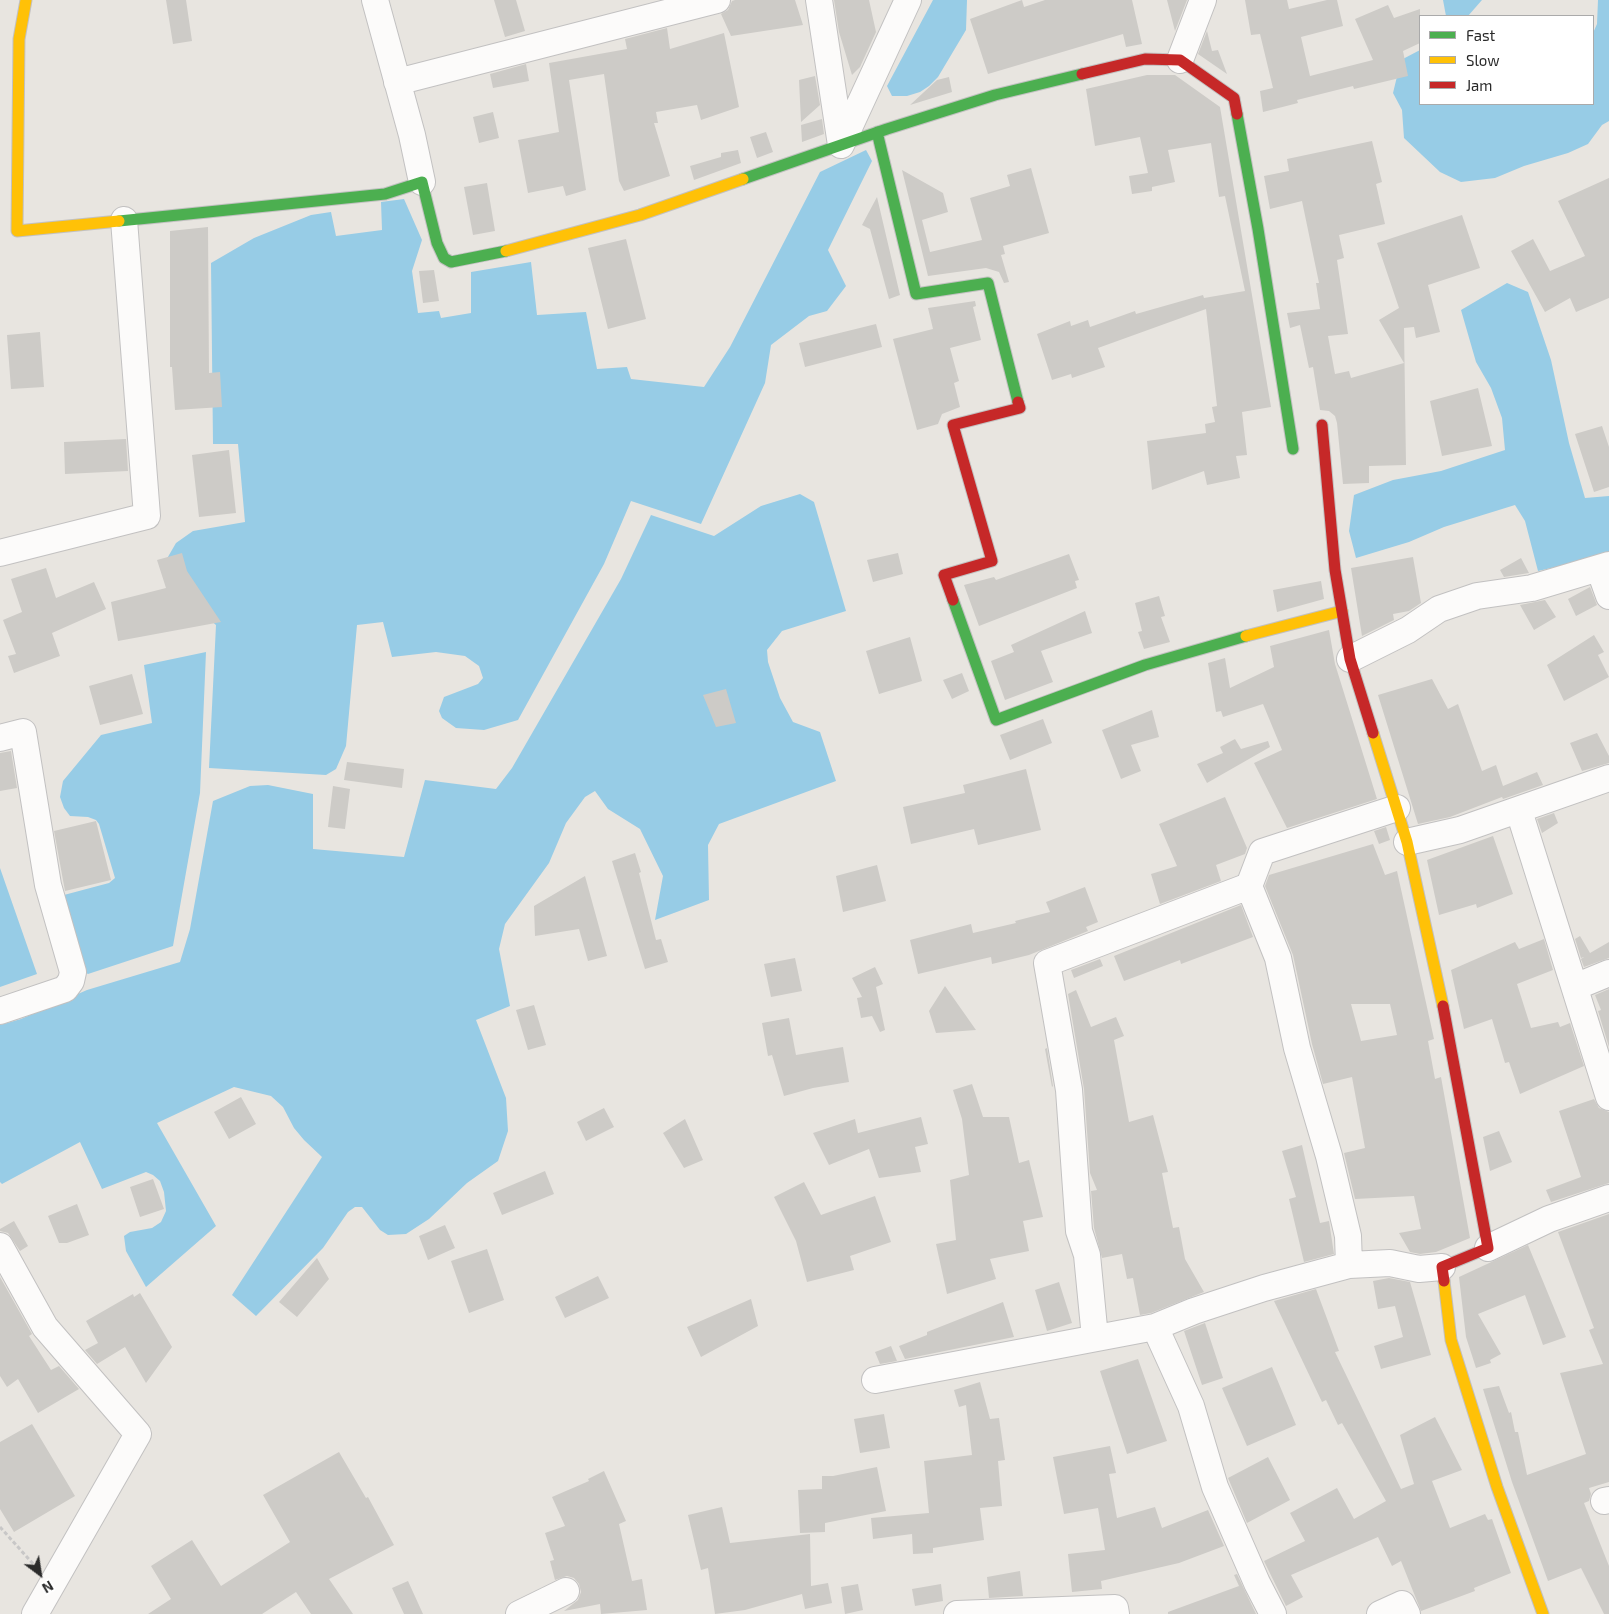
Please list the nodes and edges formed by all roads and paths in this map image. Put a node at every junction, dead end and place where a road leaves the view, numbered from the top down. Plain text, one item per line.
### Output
1 (26, 0) edge
2 (375, 0) edge
3 (716, 0) edge
4 (819, 0) edge
5 (908, 0) edge
6 (1206, 0) edge
7 (1180, 60) junction
8 (397, 82) junction
9 (877, 132) junction
10 (840, 145) junction
11 (422, 182) junction
12 (124, 220) junction
13 (8, 230) edge
14 (1322, 425) dead end
15 (1293, 449) dead end
16 (0, 553) edge
17 (1604, 567) edge
18 (1609, 596) edge
19 (1342, 611) junction
20 (1350, 659) junction
21 (0, 738) edge
22 (1609, 778) edge
23 (1396, 808) junction
24 (1519, 811) junction
25 (1407, 842) junction
26 (1249, 886) junction
27 (1609, 973) edge
28 (1576, 987) junction
29 (0, 1011) edge
30 (1609, 1097) edge
31 (1609, 1198) edge
32 (0, 1246) edge
33 (1488, 1248) junction
34 (1349, 1265) junction
35 (1442, 1267) junction
36 (1155, 1328) junction
37 (1095, 1338) junction
38 (875, 1380) dead end
39 (0, 1527) edge
40 (51, 1586) junction
41 (566, 1591) dead end
42 (35, 1614) edge
43 (519, 1614) edge
44 (957, 1614) edge
45 (1116, 1614) edge
46 (1273, 1614) edge
47 (1380, 1614) edge
48 (1407, 1614) edge
49 (1543, 1614) edge

1 - 13 street
2 - 8 street
3 - 8 street
4 - 10 street
5 - 10 street
6 - 7 street
7 - 9 street
7 - 15 street
8 - 11 street
9 - 10 street
9 - 19 street
10 - 11 street
11 - 12 street
12 - 13 street
12 - 16 street
14 - 19 street
17 - 18 street
17 - 20 street
19 - 20 street
20 - 23 street
21 - 29 street
22 - 24 street
23 - 25 street
23 - 26 street
24 - 25 street
24 - 28 street
25 - 33 street
26 - 34 street
26 - 37 street
27 - 28 street
28 - 30 street
31 - 33 street
32 - 40 street
33 - 35 street
34 - 35 street
34 - 36 street
35 - 49 street
36 - 37 street
36 - 46 street
37 - 38 street
39 - 40 path
40 - 42 street
41 - 43 street
44 - 45 street
47 - 48 street

